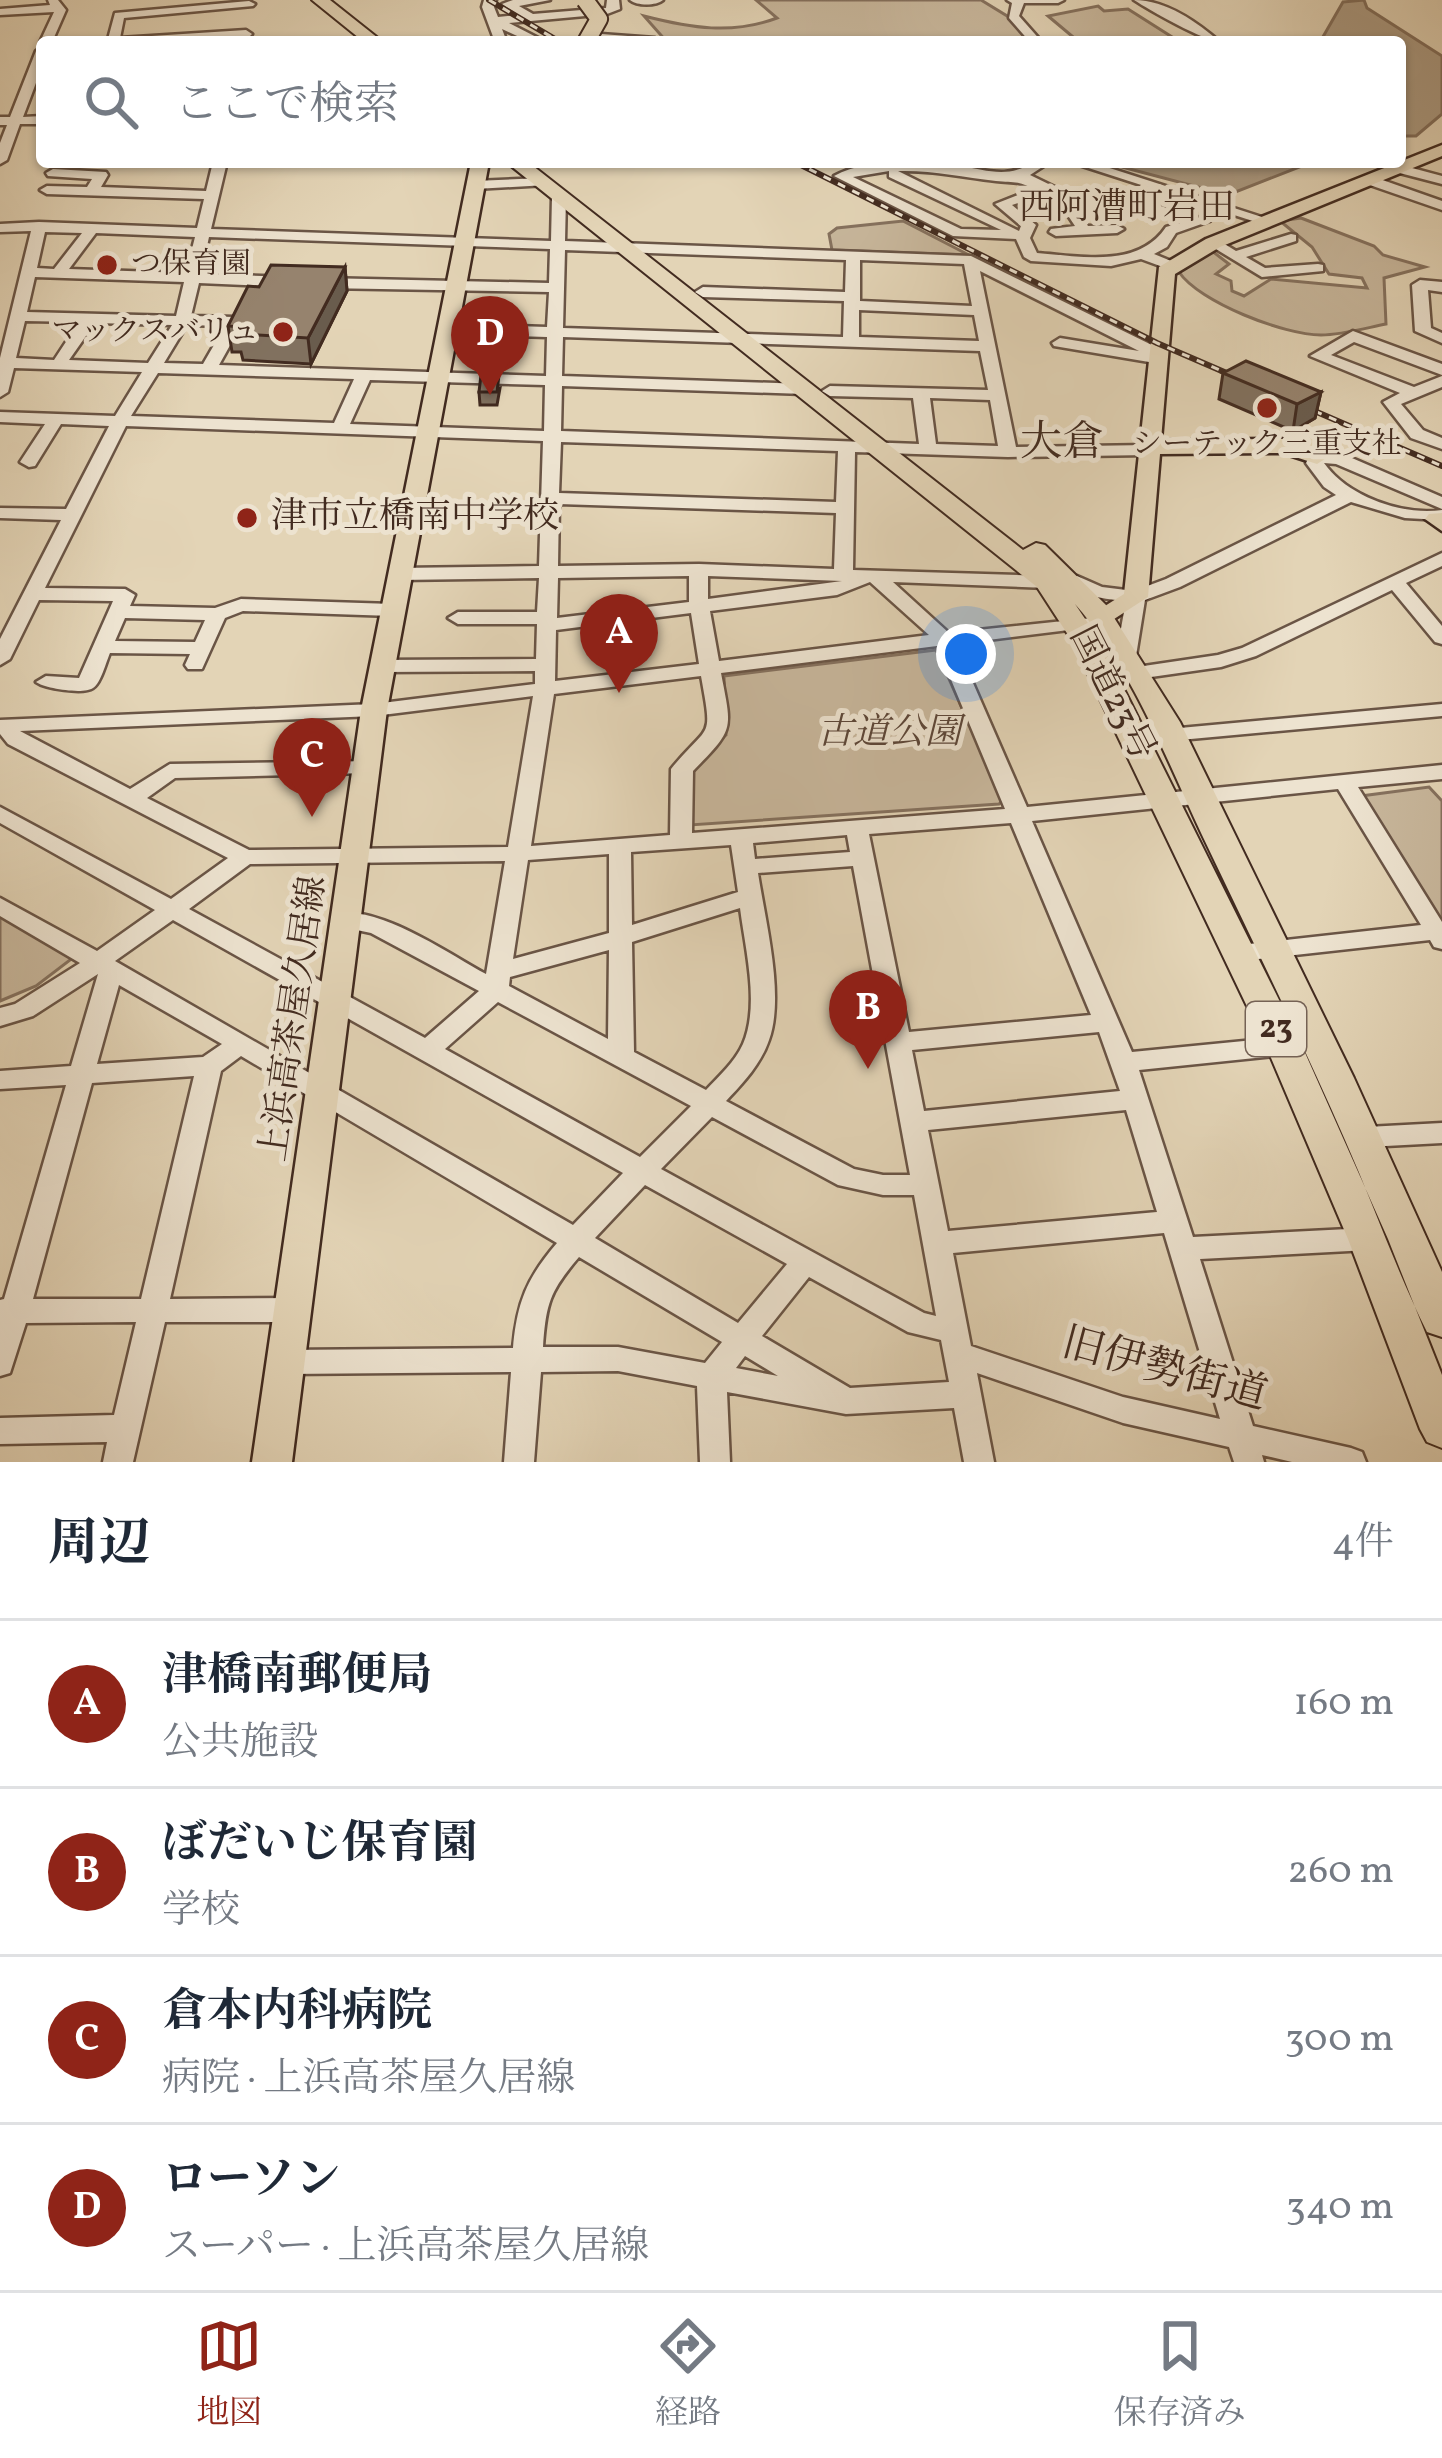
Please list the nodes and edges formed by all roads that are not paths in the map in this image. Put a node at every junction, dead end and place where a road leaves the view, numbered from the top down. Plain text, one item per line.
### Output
1 (302, 0) edge
2 (320, 0) edge
3 (490, 0) edge
4 (544, 0) edge
5 (636, 0) edge
6 (657, 0) edge
7 (1058, 0) edge
8 (1140, 0) edge
9 (250, 2) edge
10 (1016, 2) edge
11 (55, 4) edge
12 (610, 6) edge
13 (0, 12) edge
14 (586, 12) edge
15 (531, 19) junction
16 (1181, 19) junction
17 (493, 21) junction
18 (1151, 21) dead end
19 (562, 24) dead end
20 (244, 32) edge
21 (47, 36) edge
22 (113, 36) edge
23 (156, 36) edge
24 (349, 36) edge
25 (367, 36) edge
26 (499, 36) edge
27 (527, 36) edge
28 (596, 36) edge
29 (599, 36) edge
30 (1031, 36) edge
31 (1205, 36) edge
32 (36, 63) edge
33 (7, 121) edge
34 (1442, 150) edge
35 (1, 156) edge
36 (1406, 164) edge
37 (54, 168) edge
38 (60, 168) edge
39 (218, 168) edge
40 (882, 168) junction
41 (1035, 168) edge
42 (1096, 168) edge
43 (1397, 168) joint
44 (478, 174) edge
45 (1023, 177) junction
46 (546, 180) edge
47 (1369, 180) junction
48 (1442, 180) edge
49 (994, 182) junction
50 (1040, 187) junction
51 (47, 190) junction
52 (91, 192) junction
53 (211, 195) junction
54 (943, 196) junction
55 (1069, 206) junction
56 (1442, 206) edge
57 (906, 208) junction
58 (1267, 221) junction
59 (39, 227) junction
60 (0, 228) edge
61 (92, 229) junction
62 (1117, 229) dead end
63 (1084, 230) junction
64 (200, 232) junction
65 (1056, 232) dead end
66 (1023, 236) junction
67 (1292, 238) dead end
68 (464, 243) junction
69 (1213, 243) junction
70 (555, 247) junction
71 (637, 249) junction
72 (1142, 254) junction
73 (853, 255) junction
74 (1233, 256) junction
75 (971, 260) junction
76 (1171, 266) junction
77 (1318, 268) dead end
78 (28, 272) junction
79 (58, 273) junction
80 (191, 278) junction
81 (454, 286) junction
82 (1442, 287) edge
83 (555, 288) junction
84 (704, 292) junction
85 (852, 301) junction
86 (980, 311) junction
87 (19, 316) junction
88 (90, 318) junction
89 (182, 321) junction
90 (446, 329) junction
91 (554, 332) junction
92 (1442, 337) edge
93 (753, 339) junction
94 (851, 342) junction
95 (1060, 343) dead end
96 (987, 346) junction
97 (1156, 356) junction
98 (9, 363) junction
99 (58, 365) junction
100 (153, 368) junction
101 (208, 370) junction
102 (1442, 370) edge
103 (364, 374) junction
104 (437, 377) junction
105 (554, 381) junction
106 (1442, 381) edge
107 (804, 389) junction
108 (830, 391) junction
109 (0, 392) edge
110 (1413, 392) junction
111 (921, 393) junction
112 (996, 395) junction
113 (0, 417) edge
114 (56, 419) junction
115 (120, 421) junction
116 (340, 428) junction
117 (426, 431) junction
118 (553, 436) junction
119 (1442, 444) edge
120 (847, 445) junction
121 (903, 448) junction
122 (1149, 448) junction
123 (1007, 452) junction
124 (1317, 457) junction
125 (29, 462) dead end
126 (1350, 495) junction
127 (552, 498) junction
128 (843, 508) junction
129 (0, 513) edge
130 (69, 515) junction
131 (1441, 515) edge
132 (1442, 559) edge
133 (699, 570) junction
134 (550, 573) junction
135 (399, 574) junction
136 (843, 574) junction
137 (875, 576) junction
138 (1394, 581) junction
139 (1047, 582) junction
140 (1077, 582) junction
141 (31, 594) junction
142 (1136, 597) junction
143 (701, 606) junction
144 (392, 610) junction
145 (119, 612) junction
146 (217, 614) junction
147 (458, 619) dead end
148 (1089, 620) junction
149 (548, 622) junction
150 (1442, 638) edge
151 (944, 639) junction
152 (103, 647) junction
153 (2, 648) edge
154 (1132, 664) junction
155 (382, 666) junction
156 (709, 669) junction
157 (545, 677) junction
158 (46, 682) dead end
159 (374, 710) junction
160 (1442, 710) edge
161 (2, 726) edge
162 (1169, 735) junction
163 (367, 766) junction
164 (1439, 778) edge
165 (1343, 782) junction
166 (1183, 798) junction
167 (131, 799) junction
168 (0, 814) edge
169 (1018, 815) junction
170 (857, 828) junction
171 (741, 837) junction
172 (681, 842) junction
173 (620, 846) junction
174 (516, 854) junction
175 (356, 855) junction
176 (245, 857) junction
177 (863, 858) junction
178 (745, 867) junction
179 (748, 897) junction
180 (0, 906) edge
181 (171, 908) junction
182 (346, 920) junction
183 (1440, 935) edge
184 (620, 938) junction
185 (1258, 951) junction
186 (104, 966) junction
187 (497, 980) junction
188 (336, 998) junction
189 (0, 1018) edge
190 (1107, 1022) junction
191 (898, 1042) junction
192 (240, 1044) junction
193 (1285, 1046) junction
194 (429, 1049) junction
195 (621, 1056) junction
196 (1124, 1062) junction
197 (209, 1066) junction
198 (81, 1074) junction
199 (0, 1080) edge
200 (325, 1092) junction
201 (1137, 1099) junction
202 (710, 1102) junction
203 (914, 1121) junction
204 (1442, 1133) edge
205 (1366, 1137) junction
206 (645, 1172) junction
207 (926, 1185) junction
208 (1178, 1235) junction
209 (1368, 1239) junction
210 (576, 1241) junction
211 (939, 1243) junction
212 (806, 1261) junction
213 (153, 1310) junction
214 (295, 1310) junction
215 (7, 1311) edge
216 (1442, 1320) edge
217 (738, 1340) junction
218 (956, 1342) junction
219 (526, 1360) junction
220 (287, 1362) junction
221 (0, 1364) edge
222 (711, 1377) junction
223 (967, 1394) junction
224 (846, 1401) junction
225 (126, 1428) junction
226 (1442, 1429) edge
227 (0, 1431) edge
228 (1244, 1449) edge
229 (118, 1462) edge
230 (272, 1462) edge
231 (519, 1462) edge
232 (715, 1462) edge
233 (980, 1462) edge
234 (1351, 1462) edge

1 - 24 highway
2 - 25 highway
3 - 17 street
4 - 15 street
5 - 6 street
7 - 10 street
8 - 16 street
9 - 20 street
9 - 22 street
10 - 30 street
11 - 13 street
11 - 21 street
12 - 14 street
12 - 29 street
14 - 15 street
14 - 19 street
14 - 28 main road, bridge
15 - 17 street
16 - 18 street
16 - 31 street
17 - 26 street
17 - 27 street
20 - 23 street
32 - 33 street
33 - 35 street
34 - 36 main road
37 - 51 street
38 - 52 street
39 - 53 street
40 - 49 street
40 - 54 street
40 - 57 street
41 - 45 street
42 - 58 street
43 - 47 main road
43 - 48 street
44 - 46 street
44 - 68 main road, 上浜高茶屋久居線
45 - 49 street
45 - 50 street
46 - 70 street
46 - 71 highway, 国道23号 / 23
46 - 71 highway, 国道23号 / 23
47 - 56 street
47 - 58 main road
49 - 54 street
50 - 55 street
50 - 66 street
51 - 52 street
51 - 59 street
52 - 53 street
53 - 64 street
54 - 57 street
54 - 66 street
55 - 63 street
55 - 72 street
57 - 66 street
58 - 69 main road
59 - 60 street
59 - 61 street
59 - 78 street
61 - 64 street
61 - 79 street
62 - 63 street
63 - 65 street
64 - 68 street
64 - 80 street
66 - 72 street
67 - 74 street
68 - 70 street
68 - 81 main road, 上浜高茶屋久居線
69 - 74 street
69 - 76 main road
70 - 71 street
70 - 83 street
71 - 73 street
71 - 84 highway, 国道23号 / 23
71 - 93 highway, 国道23号 / 23
72 - 76 street
73 - 75 street
73 - 85 street
74 - 77 street
75 - 86 street
75 - 97 street
76 - 97 main road
78 - 79 street
78 - 87 street
79 - 80 street
80 - 81 street
80 - 89 street
81 - 83 street
81 - 90 main road, 上浜高茶屋久居線
82 - 92 street
83 - 91 street
84 - 85 street
84 - 93 highway, 国道23号 / 23
85 - 86 street
85 - 94 street
86 - 96 street
87 - 88 street
87 - 98 street
88 - 89 street
88 - 99 street
89 - 100 street
89 - 101 street
90 - 91 street
90 - 104 main road, 上浜高茶屋久居線
91 - 93 street
91 - 105 street
93 - 94 street
93 - 107 highway, 国道23号 / 23
93 - 108 highway, 国道23号 / 23
94 - 96 street
95 - 97 street
96 - 112 street
97 - 122 main road
98 - 99 street
98 - 109 street
99 - 100 street
100 - 101 street
100 - 115 street
101 - 103 street
102 - 110 street
103 - 104 street
103 - 116 street
104 - 105 street
104 - 117 main road, 上浜高茶屋久居線
105 - 107 street
105 - 118 street
106 - 110 street
107 - 121 highway, 国道23号 / 23
108 - 111 street
108 - 121 highway, 国道23号 / 23
110 - 119 street
111 - 112 street
111 - 121 street
112 - 123 street
113 - 114 street
114 - 115 street
114 - 125 street
115 - 116 street
115 - 130 street
116 - 117 street
117 - 118 street
117 - 135 main road, 上浜高茶屋久居線
118 - 120 street
118 - 127 street
120 - 121 street
120 - 128 street
121 - 123 street
121 - 139 highway, 国道23号 / 23
121 - 140 highway, 国道23号 / 23
122 - 123 street
122 - 124 main road
122 - 142 main road
124 - 126 street
124 - 131 street
126 - 131 street
126 - 142 street
127 - 128 street
127 - 134 street
128 - 136 street
129 - 130 street
130 - 141 street
132 - 138 street
133 - 134 street
133 - 136 street
133 - 143 street
134 - 135 street
134 - 149 street
135 - 144 main road, 上浜高茶屋久居線
136 - 137 street
137 - 139 street
137 - 143 street
137 - 151 street
138 - 150 street
138 - 154 street
139 - 148 highway, 国道23号 / 23
140 - 142 street
140 - 148 highway, 国道23号 / 23
141 - 145 street
141 - 153 street
142 - 148 main road
142 - 154 street
143 - 149 street
143 - 156 street
144 - 146 street
144 - 155 main road, 上浜高茶屋久居線
145 - 146 street
145 - 152 street
146 - 152 street
147 - 149 street
148 - 151 street
148 - 154 highway, 国道23号 / 23
148 - 166 highway, 国道23号 / 23
149 - 157 street
151 - 156 street
151 - 169 street
152 - 158 street
154 - 162 highway, 国道23号 / 23
155 - 157 street
155 - 159 main road, 上浜高茶屋久居線
156 - 157 street
156 - 172 street
157 - 159 street
157 - 174 street
159 - 161 street
159 - 163 main road, 上浜高茶屋久居線
160 - 162 street
161 - 167 street
162 - 166 highway, 国道23号 / 23
163 - 167 street
163 - 175 main road, 上浜高茶屋久居線
164 - 165 street
165 - 166 street
165 - 183 street
166 - 169 street
166 - 185 highway, 国道23号 / 23
167 - 176 street
168 - 181 street, 旧伊勢街道
169 - 170 street
169 - 190 street
170 - 171 street
170 - 177 street
171 - 172 street
171 - 178 street
172 - 173 street
173 - 174 street
173 - 184 street
174 - 175 street
174 - 187 street
175 - 176 street
175 - 182 main road, 上浜高茶屋久居線
176 - 181 street
177 - 178 street
177 - 191 street
178 - 179 street
179 - 184 street
179 - 202 street
180 - 186 street
181 - 186 street
181 - 188 street, 旧伊勢街道
182 - 187 street
182 - 188 main road, 上浜高茶屋久居線
183 - 185 street
184 - 187 street
184 - 195 street
185 - 193 highway, 国道23号 / 23
185 - 205 highway, 国道23号 / 23
186 - 189 street
186 - 192 street
186 - 198 street
187 - 194 street
187 - 195 street
188 - 194 street, 旧伊勢街道
188 - 200 main road, 上浜高茶屋久居線
190 - 191 street
190 - 196 street
191 - 203 street
192 - 197 street
192 - 200 street
193 - 196 street
193 - 209 highway, 国道23号 / 23
194 - 206 street, 旧伊勢街道
195 - 202 street
196 - 201 street
197 - 198 street
197 - 213 street
198 - 199 street
198 - 215 street
200 - 210 street
200 - 214 main road, 上浜高茶屋久居線
201 - 203 street
201 - 208 street
202 - 206 street
202 - 207 street
203 - 207 street
204 - 205 street
205 - 216 highway, 国道23号 / 23
206 - 210 street
206 - 212 street, 旧伊勢街道
207 - 211 street
208 - 209 street
208 - 211 street
208 - 228 street
209 - 226 highway, 国道23号 / 23
210 - 217 street
210 - 219 street
211 - 218 street
212 - 217 street
212 - 218 street, 旧伊勢街道
213 - 214 street
213 - 215 street
213 - 225 street
214 - 220 main road, 上浜高茶屋久居線
215 - 221 street
217 - 222 street
217 - 224 street
218 - 223 street
218 - 228 street, 旧伊勢街道
219 - 220 street
219 - 222 street
219 - 231 street
220 - 230 main road, 上浜高茶屋久居線
222 - 224 street
222 - 232 street
223 - 224 street
223 - 233 street
225 - 227 street
225 - 229 street
228 - 234 street, 旧伊勢街道

